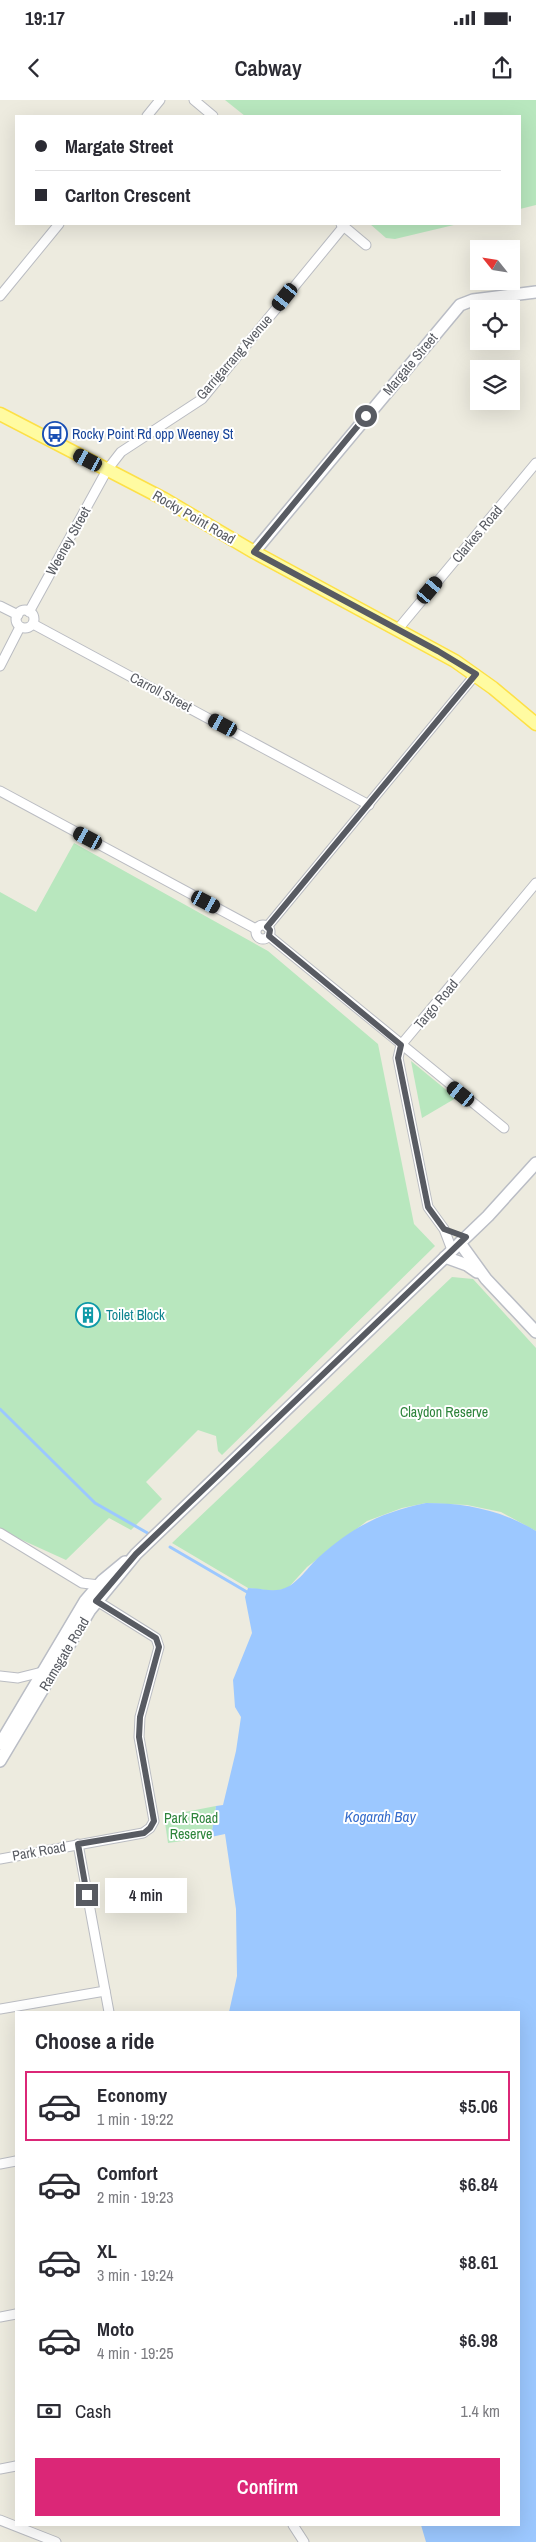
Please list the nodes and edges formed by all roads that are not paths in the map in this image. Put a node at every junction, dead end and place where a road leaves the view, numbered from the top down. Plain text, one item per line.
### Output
1 (160, 100) edge
2 (194, 100) edge
3 (148, 115) edge
4 (212, 115) edge
5 (58, 225) edge
6 (342, 225) edge
7 (366, 245) dead end
8 (536, 292) edge
9 (0, 296) edge
10 (0, 414) edge
11 (536, 463) edge
12 (107, 470) junction
13 (254, 552) junction
14 (0, 606) edge
15 (28, 612) junction
16 (18, 615) junction
17 (33, 624) junction
18 (20, 627) junction
19 (398, 629) junction
20 (0, 666) edge
21 (476, 674) junction
22 (536, 724) edge
23 (0, 791) edge
24 (369, 805) junction
25 (536, 884) edge
26 (268, 932) junction
27 (401, 1045) junction
28 (504, 1128) dead end
29 (536, 1163) edge
30 (444, 1229) junction
31 (456, 1247) junction
32 (486, 1279) junction
33 (536, 1332) edge
34 (0, 1533) edge
35 (136, 1554) junction
36 (82, 1583) junction
37 (99, 1585) junction
38 (91, 1601) junction
39 (42, 1672) junction
40 (0, 1676) edge
41 (18, 1678) junction
42 (29, 1694) junction
43 (0, 1744) edge
44 (0, 1761) edge
45 (78, 1844) junction
46 (0, 1858) edge
47 (105, 1991) junction
48 (0, 2009) edge
49 (109, 2011) edge
50 (15, 2161) edge
51 (0, 2164) edge
52 (15, 2314) edge
53 (0, 2317) edge
54 (15, 2466) edge
55 (0, 2469) edge
56 (0, 2520) edge
57 (15, 2526) edge
58 (15, 2526) edge
59 (294, 2526) edge
60 (56, 2542) edge
61 (304, 2542) edge

1 - 3 street
2 - 4 street
5 - 9 street
6 - 7 street
6 - 12 street, Garrigarrang Avenue
8 - 13 main road, Margate Street
10 - 12 main road, Rocky Point Road
11 - 19 street, Clarkes Road
12 - 13 main road, Rocky Point Road
12 - 15 street, Weeney Street
13 - 19 main road, Rocky Point Road
14 - 16 street
15 - 16 street
15 - 17 street
16 - 18 street
17 - 18 street
17 - 24 street, Carroll Street
18 - 20 street
19 - 21 main road, Rocky Point Road
21 - 22 main road, Rocky Point Road
21 - 24 street
23 - 26 street
24 - 26 street
25 - 27 street, Targo Road
26 - 27 street
27 - 28 street
27 - 30 street
29 - 31 main road, Ramsgate Road
30 - 31 street
30 - 31 street
31 - 32 main road
31 - 32 main road
31 - 35 main road, Ramsgate Road
32 - 33 main road
34 - 36 street
35 - 37 main road, Ramsgate Road
35 - 38 main road, Ramsgate Road
36 - 37 street
36 - 38 street
37 - 38 main road, Ramsgate Road
38 - 39 main road, Ramsgate Road
38 - 44 main road, Ramsgate Road
38 - 45 street, Park Road
39 - 41 street
39 - 42 main road, Ramsgate Road
40 - 41 street
41 - 42 street
42 - 43 main road, Ramsgate Road
45 - 46 street, Park Road
45 - 47 street
47 - 48 street
47 - 49 street
50 - 51 street
52 - 53 street
54 - 55 street
56 - 57 street
58 - 60 street
59 - 61 street

